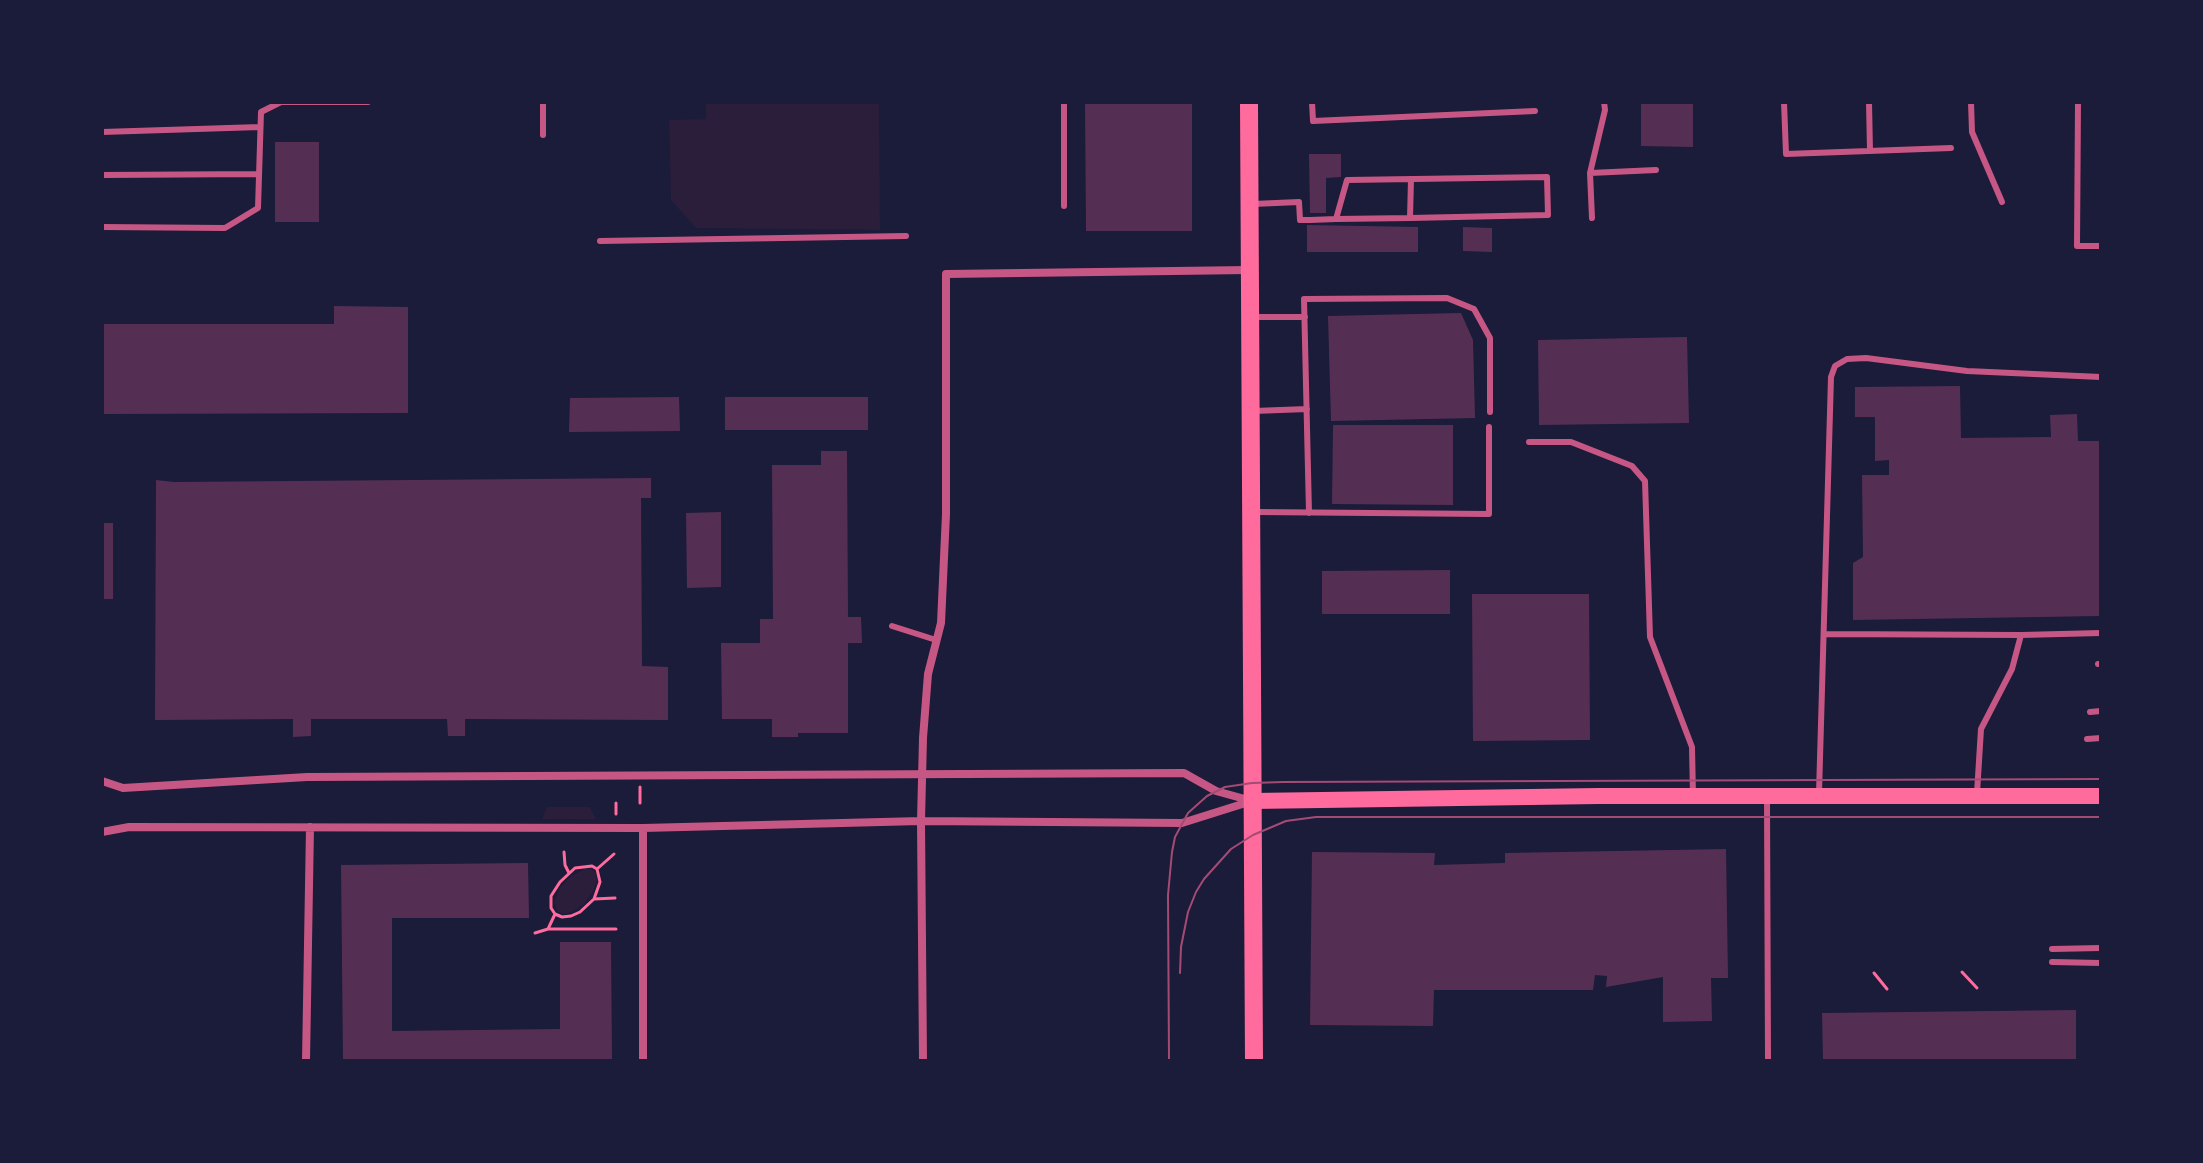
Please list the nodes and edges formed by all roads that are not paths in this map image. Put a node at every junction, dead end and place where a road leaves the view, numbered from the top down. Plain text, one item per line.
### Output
1 (368, 102) edge
2 (543, 102) edge
3 (1064, 102) edge
4 (1249, 102) edge
5 (1312, 102) edge
6 (1604, 102) edge
7 (1784, 102) edge
8 (1869, 102) edge
9 (1971, 102) edge
10 (2078, 102) edge
11 (347, 103) edge
12 (1535, 111) dead end
13 (260, 127) junction
14 (102, 132) edge
15 (543, 135) dead end
16 (1951, 148) dead end
17 (1870, 151) junction
18 (1656, 170) dead end
19 (1590, 173) junction
20 (259, 174) junction
21 (102, 175) edge
22 (1411, 179) junction
23 (2002, 202) dead end
24 (1249, 204) junction
25 (1064, 206) dead end
26 (1410, 218) junction
27 (1592, 218) dead end
28 (1336, 219) junction
29 (102, 227) edge
30 (906, 236) dead end
31 (600, 241) dead end
32 (2101, 246) edge
33 (1250, 270) junction
34 (1250, 317) junction
35 (1305, 317) junction
36 (2101, 377) edge
37 (1307, 409) junction
38 (1250, 411) junction
39 (1490, 412) dead end
40 (1489, 427) dead end
41 (1529, 442) dead end
42 (1251, 512) junction
43 (1309, 513) junction
44 (892, 626) dead end
45 (2101, 633) edge
46 (1824, 634) junction
47 (2021, 635) junction
48 (936, 640) junction
49 (2101, 711) edge
50 (2090, 712) dead end
51 (2101, 738) edge
52 (2087, 739) dead end
53 (922, 775) junction
54 (102, 781) edge
55 (1767, 795) junction
56 (1819, 795) junction
57 (1977, 795) junction
58 (1693, 796) junction
59 (2101, 796) edge
60 (1252, 801) junction
61 (921, 821) junction
62 (310, 827) junction
63 (643, 828) junction
64 (102, 832) edge
65 (2101, 948) edge
66 (2052, 949) dead end
67 (2052, 962) dead end
68 (2101, 963) edge
69 (306, 1061) edge
70 (643, 1061) edge
71 (923, 1061) edge
72 (1254, 1061) edge
73 (1768, 1061) edge

1 - 11 lane
2 - 15 lane
3 - 25 lane
4 - 24 main road
5 - 12 lane
6 - 19 lane
7 - 17 lane
8 - 17 lane
9 - 23 lane
10 - 32 lane
11 - 13 lane
13 - 14 lane
13 - 20 lane
16 - 17 lane
18 - 19 lane
19 - 27 lane
20 - 21 lane
20 - 29 lane
22 - 26 lane
22 - 26 lane
22 - 28 lane
24 - 28 lane
24 - 33 main road
26 - 28 lane
30 - 31 lane
33 - 34 main road
33 - 48 street
34 - 35 lane
34 - 38 main road
35 - 37 lane
35 - 39 lane
36 - 46 lane
37 - 38 lane
37 - 43 lane
38 - 42 main road
40 - 43 lane
41 - 58 lane
42 - 43 lane
42 - 60 main road
44 - 48 lane
45 - 47 lane
46 - 47 lane
46 - 56 lane
47 - 57 lane
48 - 53 street
49 - 50 lane
51 - 52 lane
53 - 54 street
53 - 60 street
53 - 61 street
55 - 56 main road
55 - 58 main road
55 - 73 lane
56 - 57 main road
57 - 59 main road
58 - 60 main road
60 - 61 street
60 - 72 main road
61 - 63 street
61 - 71 street
62 - 63 street
62 - 64 street
62 - 69 street
63 - 70 street
65 - 66 lane
67 - 68 lane

